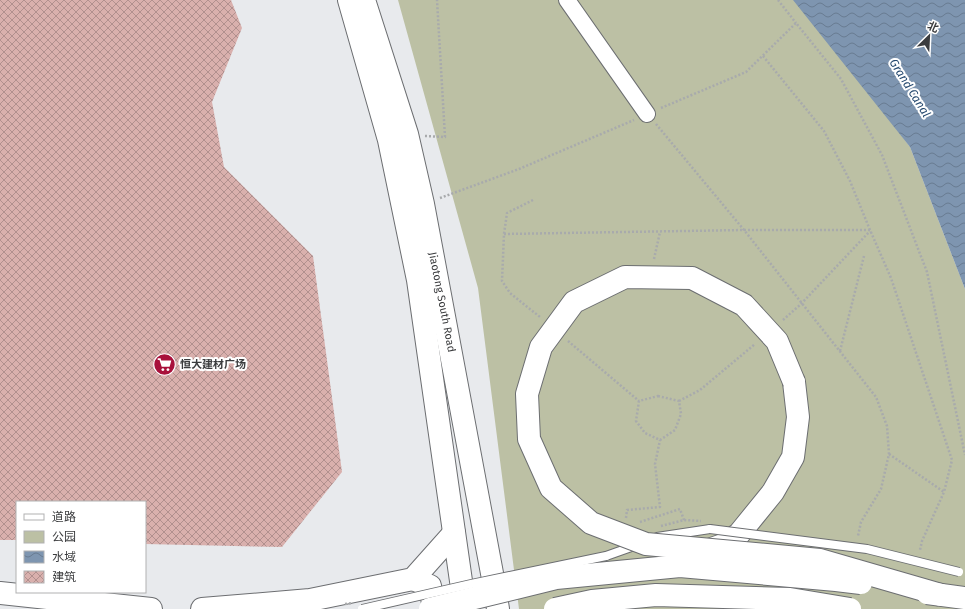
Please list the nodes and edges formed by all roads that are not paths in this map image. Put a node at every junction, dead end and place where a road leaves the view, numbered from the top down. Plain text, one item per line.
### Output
1 (348, 0) edge
2 (364, 0) edge
3 (567, 0) edge
4 (652, 119) road end
5 (454, 533) junction
6 (965, 573) edge
7 (413, 579) junction
8 (494, 584) junction
9 (0, 592) edge
10 (941, 595) junction
11 (965, 598) edge
12 (44, 603) edge
13 (151, 609) edge
14 (202, 609) edge
15 (362, 609) edge
16 (430, 609) edge
17 (434, 609) edge
18 (465, 609) edge
19 (498, 609) edge
20 (555, 609) edge
21 (850, 609) edge

1 - 5 main road, Jiaotong South Road
2 - 8 main road, Jiaotong South Road
3 - 4 street
5 - 7 main road
5 - 18 main road, Jiaotong South Road
6 - 15 lane, bridge
7 - 14 main road
7 - 17 main road
8 - 10 main road, bridge
8 - 19 main road, Jiaotong South Road
9 - 12 main road
10 - 11 main road, bridge
10 - 16 main road, bridge
12 - 13 main road
20 - 21 main road, bridge

